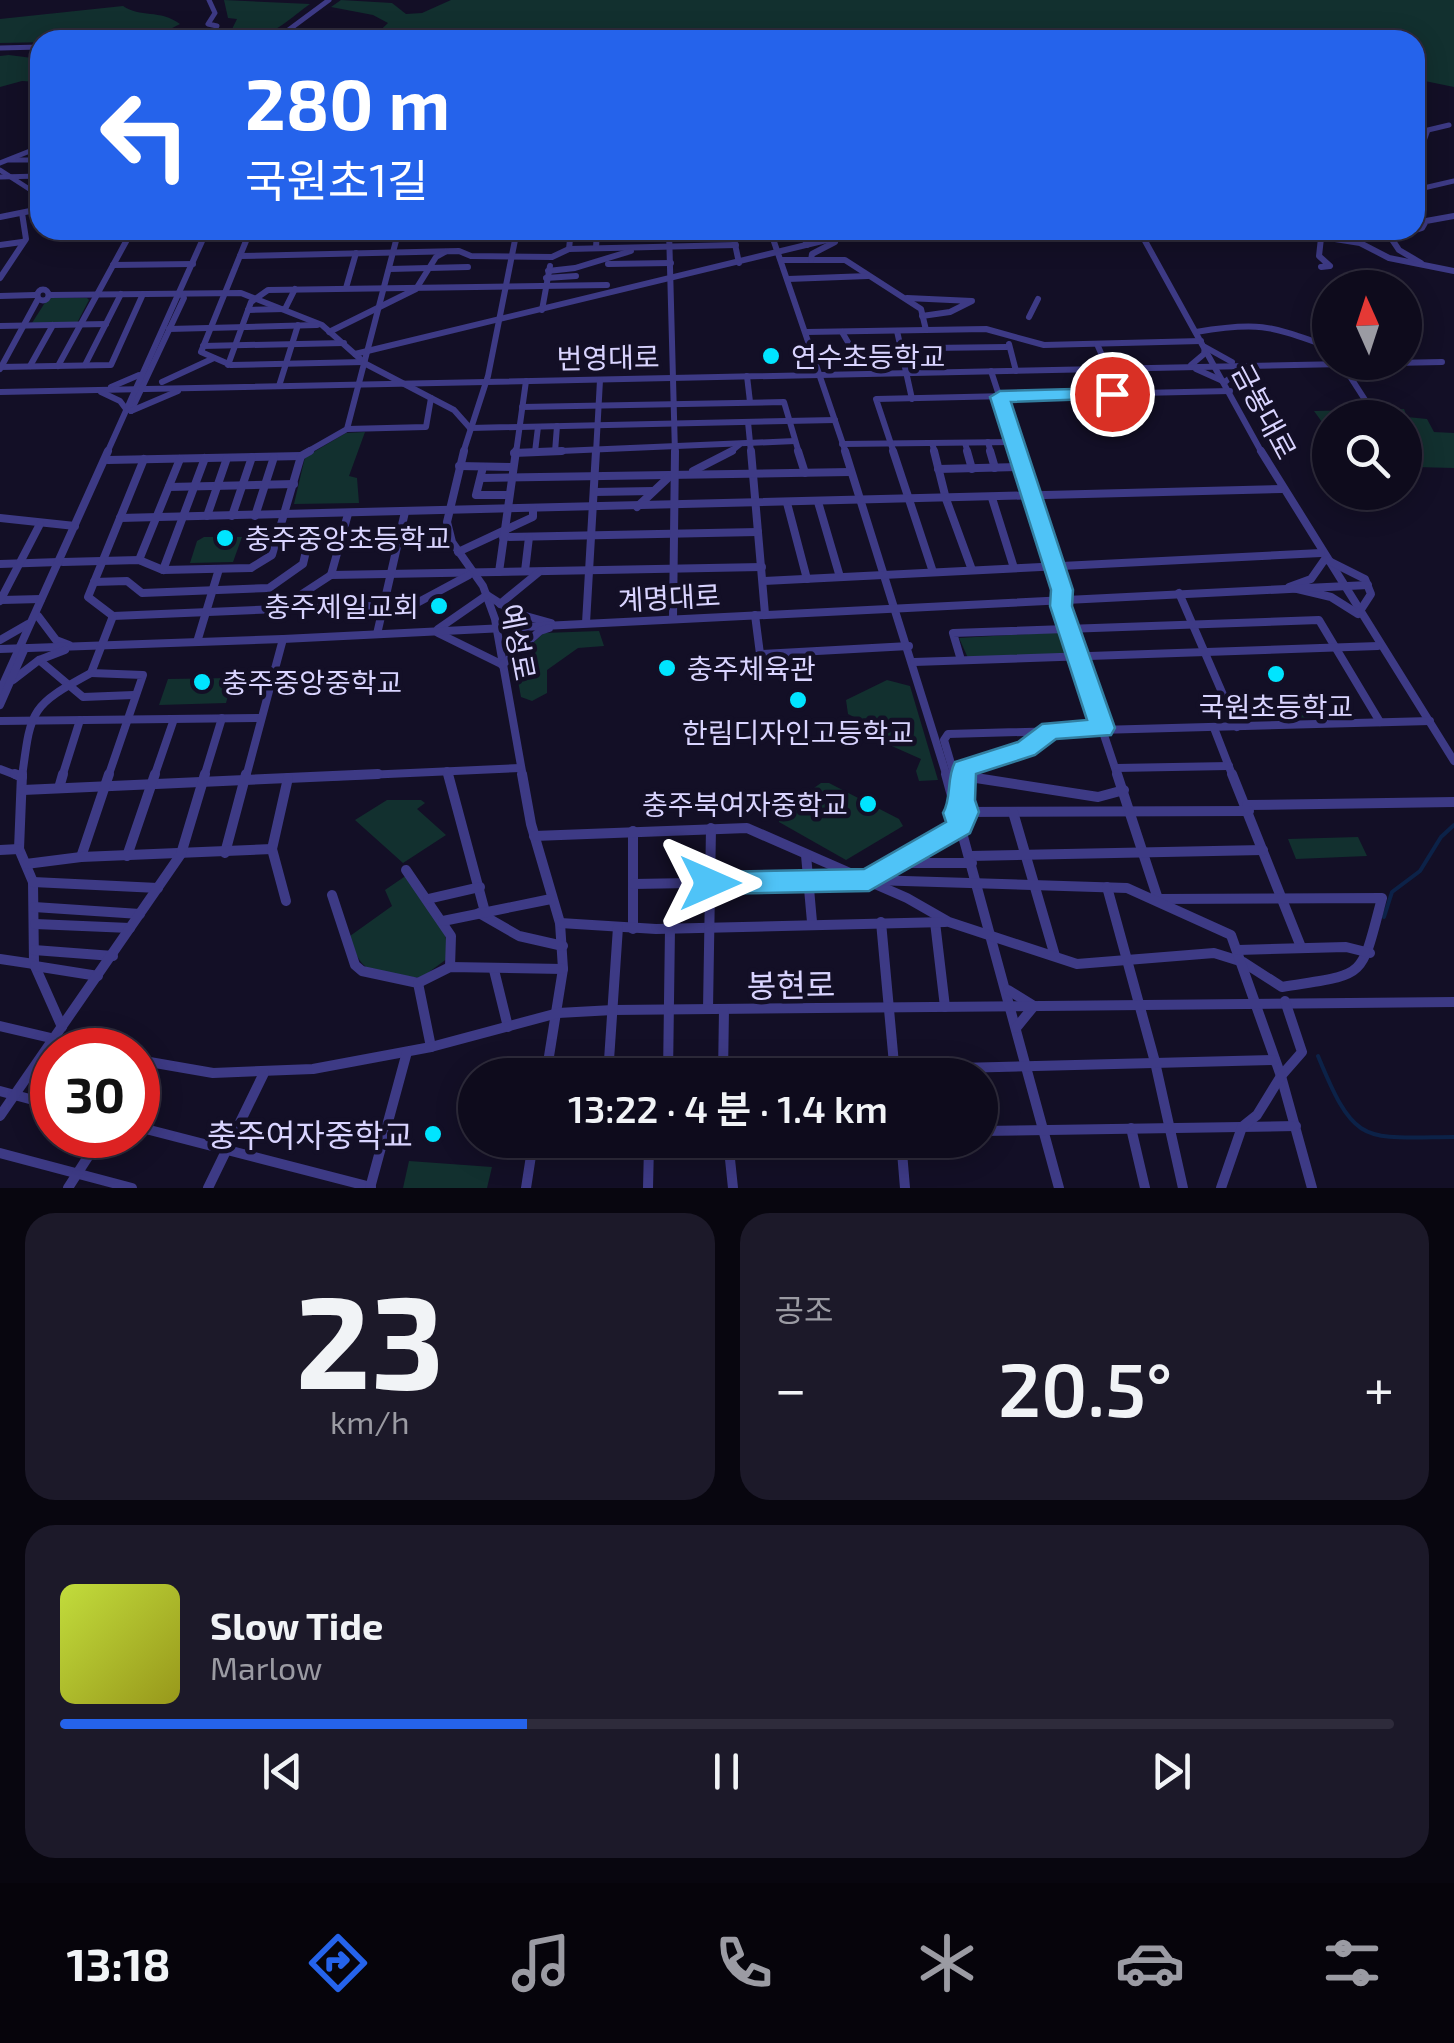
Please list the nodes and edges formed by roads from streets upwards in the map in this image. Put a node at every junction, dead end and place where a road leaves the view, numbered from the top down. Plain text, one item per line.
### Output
1 (208, 0) edge
2 (330, 0) edge
3 (217, 26) dead end
4 (289, 30) edge
5 (30, 47) edge
6 (0, 48) edge
7 (1449, 125) dead end
8 (1425, 138) edge
9 (30, 152) edge
10 (30, 162) edge
11 (1, 168) edge
12 (10, 176) junction
13 (30, 176) edge
14 (1454, 180) edge
15 (1425, 187) edge
16 (30, 189) edge
17 (30, 211) edge
18 (22, 213) junction
19 (1454, 216) edge
20 (0, 217) edge
21 (1425, 222) edge
22 (127, 240) edge
23 (203, 240) edge
24 (246, 240) edge
25 (397, 240) edge
26 (460, 240) edge
27 (517, 240) edge
28 (572, 240) edge
29 (596, 240) edge
30 (656, 240) edge
31 (669, 240) edge
32 (735, 240) edge
33 (774, 240) edge
34 (805, 240) edge
35 (833, 240) joint
36 (1145, 240) edge
37 (1321, 240) edge
38 (1337, 240) edge
39 (1392, 240) edge
40 (22, 242) junction
41 (0, 245) edge
42 (736, 245) junction
43 (807, 245) junction
44 (670, 246) junction
45 (647, 247) junction
46 (596, 248) junction
47 (459, 250) junction
48 (447, 251) junction
49 (573, 251) junction
50 (356, 252) junction
51 (394, 252) junction
52 (609, 252) junction
53 (778, 252) junction
54 (240, 256) junction
55 (471, 256) junction
56 (512, 257) junction
57 (552, 257) junction
58 (781, 260) junction
59 (809, 260) junction
60 (740, 262) junction
61 (671, 263) junction
62 (1420, 263) junction
63 (193, 264) junction
64 (585, 264) junction
65 (608, 264) junction
66 (113, 266) junction
67 (468, 267) junction
68 (432, 268) junction
69 (1322, 268) dead end
70 (390, 269) junction
71 (1454, 270) edge
72 (576, 276) dead end
73 (870, 276) junction
74 (0, 278) edge
75 (547, 278) junction
76 (804, 278) junction
77 (672, 279) junction
78 (788, 279) junction
79 (506, 284) junction
80 (607, 284) junction
81 (464, 285) junction
82 (419, 286) junction
83 (386, 287) junction
84 (346, 288) junction
85 (295, 289) junction
86 (268, 290) junction
87 (225, 292) junction
88 (238, 292) junction
89 (181, 293) junction
90 (121, 294) junction
91 (143, 294) junction
92 (606, 294) junction
93 (97, 295) junction
94 (0, 296) edge
95 (42, 297) junction
96 (256, 298) junction
97 (903, 298) junction
98 (1038, 299) dead end
99 (382, 302) junction
100 (285, 309) junction
101 (248, 310) junction
102 (542, 310) junction
103 (301, 316) junction
104 (922, 316) junction
105 (1029, 317) dead end
106 (498, 321) junction
107 (26, 323) junction
108 (79, 324) junction
109 (106, 324) junction
110 (53, 325) junction
111 (322, 325) junction
112 (0, 326) edge
113 (298, 326) junction
114 (242, 327) junction
115 (210, 328) junction
116 (169, 329) junction
117 (926, 330) junction
118 (897, 331) junction
119 (329, 332) junction
120 (806, 332) junction
121 (842, 332) junction
122 (1196, 332) junction
123 (1016, 338) junction
124 (1312, 341) edge
125 (344, 343) junction
126 (292, 344) junction
127 (1098, 344) junction
128 (1203, 344) junction
129 (203, 346) junction
130 (236, 346) junction
131 (1007, 346) junction
132 (901, 348) junction
133 (368, 351) junction
134 (354, 354) junction
135 (214, 358) junction
136 (1422, 362) edge
137 (1442, 362) dead end
138 (365, 363) junction
139 (286, 364) junction
140 (228, 365) junction
141 (1312, 365) edge
142 (30, 366) junction
143 (58, 366) junction
144 (86, 366) junction
145 (1216, 366) junction
146 (1245, 366) junction
147 (0, 367) edge
148 (1187, 367) junction
149 (1105, 369) junction
150 (146, 371) junction
151 (992, 371) junction
152 (1016, 371) junction
153 (906, 373) junction
154 (822, 375) junction
155 (748, 376) junction
156 (676, 378) junction
157 (600, 380) junction
158 (162, 382) junction
159 (483, 382) junction
160 (526, 382) junction
161 (1225, 382) junction
162 (360, 384) junction
163 (406, 384) junction
164 (279, 386) junction
165 (186, 388) junction
166 (138, 390) junction
167 (97, 391) junction
168 (1230, 391) junction
169 (2, 392) edge
170 (1112, 394) junction
171 (1000, 397) junction
172 (432, 398) junction
173 (912, 399) junction
174 (0, 400) edge
175 (750, 402) junction
176 (675, 404) junction
177 (599, 406) junction
178 (522, 407) junction
179 (129, 410) junction
180 (835, 420) junction
181 (789, 421) junction
182 (748, 422) junction
183 (674, 423) junction
184 (598, 425) junction
185 (557, 426) junction
186 (575, 426) junction
187 (538, 427) junction
188 (470, 428) junction
189 (519, 428) junction
190 (347, 430) junction
191 (574, 440) dead end
192 (795, 441) junction
193 (964, 442) junction
194 (988, 442) junction
195 (1014, 442) junction
196 (932, 443) junction
197 (750, 444) junction
198 (842, 444) junction
199 (889, 444) junction
200 (739, 445) junction
201 (674, 448) junction
202 (596, 450) junction
203 (535, 452) junction
204 (554, 452) junction
205 (514, 453) junction
206 (301, 456) junction
207 (252, 457) junction
208 (274, 457) junction
209 (180, 458) junction
210 (204, 458) junction
211 (227, 458) junction
212 (144, 459) junction
213 (108, 460) junction
214 (459, 466) junction
215 (484, 467) junction
216 (512, 467) junction
217 (1022, 467) junction
218 (972, 468) junction
219 (996, 468) junction
220 (938, 469) junction
221 (850, 472) junction
222 (805, 473) junction
223 (753, 474) junction
224 (672, 475) junction
225 (595, 477) junction
226 (480, 478) junction
227 (510, 478) junction
228 (294, 484) junction
229 (242, 485) junction
230 (266, 485) junction
231 (194, 486) junction
232 (217, 486) junction
233 (169, 487) junction
234 (1282, 489) junction
235 (653, 491) junction
236 (594, 492) junction
237 (508, 495) junction
238 (1032, 497) junction
239 (992, 498) junction
240 (946, 499) junction
241 (907, 500) junction
242 (859, 501) junction
243 (818, 502) junction
244 (786, 503) junction
245 (754, 504) junction
246 (637, 506) junction
247 (674, 506) junction
248 (533, 508) junction
249 (593, 508) junction
250 (507, 509) junction
251 (447, 510) junction
252 (405, 512) junction
253 (348, 514) junction
254 (284, 515) junction
255 (206, 516) junction
256 (232, 516) junction
257 (256, 516) junction
258 (183, 517) junction
259 (0, 518) edge
260 (120, 518) junction
261 (156, 518) junction
262 (40, 524) junction
263 (77, 526) junction
264 (400, 532) junction
265 (758, 532) junction
266 (343, 533) junction
267 (503, 533) junction
268 (310, 534) junction
269 (674, 534) junction
270 (278, 535) junction
271 (528, 537) junction
272 (590, 537) junction
273 (458, 552) junction
274 (1323, 556) junction
275 (139, 560) junction
276 (61, 562) junction
277 (102, 562) junction
278 (0, 564) edge
279 (21, 564) junction
280 (1054, 566) junction
281 (762, 567) junction
282 (676, 568) junction
283 (1014, 568) junction
284 (219, 569) junction
285 (163, 570) junction
286 (588, 570) junction
287 (972, 570) junction
288 (526, 571) junction
289 (540, 571) junction
290 (499, 572) junction
291 (933, 572) junction
292 (473, 573) junction
293 (390, 574) junction
294 (884, 574) junction
295 (331, 575) junction
296 (840, 577) junction
297 (807, 579) junction
298 (764, 581) junction
299 (94, 582) junction
300 (1368, 585) junction
301 (1340, 586) junction
302 (1289, 587) junction
303 (213, 592) junction
304 (1180, 593) junction
305 (487, 594) junction
306 (299, 596) junction
307 (41, 599) junction
308 (1064, 599) junction
309 (1, 600) edge
310 (500, 604) junction
311 (383, 606) junction
312 (897, 607) junction
313 (206, 612) junction
314 (760, 614) junction
315 (1358, 614) junction
316 (113, 616) junction
317 (35, 618) junction
318 (672, 619) junction
319 (586, 623) junction
320 (557, 625) junction
321 (1194, 625) junction
322 (496, 628) junction
323 (1069, 630) junction
324 (434, 631) junction
325 (377, 634) junction
326 (283, 639) junction
327 (0, 640) edge
328 (198, 642) junction
329 (102, 645) junction
330 (74, 646) junction
331 (909, 646) junction
332 (1378, 646) junction
333 (1334, 647) junction
334 (21, 648) junction
335 (0, 649) edge
336 (1205, 652) junction
337 (1078, 656) junction
338 (39, 660) junction
339 (962, 660) junction
340 (914, 662) junction
341 (0, 664) edge
342 (502, 665) junction
343 (92, 674) junction
344 (7, 682) junction
345 (67, 686) junction
346 (0, 691) edge
347 (134, 696) junction
348 (0, 704) edge
349 (222, 718) junction
350 (260, 718) junction
351 (126, 719) junction
352 (174, 719) junction
353 (29, 720) junction
354 (80, 720) junction
355 (0, 721) edge
356 (1430, 721) junction
357 (1380, 722) junction
358 (1238, 727) junction
359 (1102, 728) junction
360 (1214, 728) junction
361 (1050, 730) junction
362 (1454, 761) edge
363 (1229, 766) junction
364 (520, 768) junction
365 (1116, 768) junction
366 (0, 769) edge
367 (447, 771) junction
368 (960, 772) junction
369 (22, 778) junction
370 (288, 778) junction
371 (244, 780) junction
372 (202, 782) junction
373 (152, 784) junction
374 (105, 786) junction
375 (59, 788) junction
376 (24, 790) junction
377 (1124, 790) junction
378 (1454, 802) edge
379 (1248, 808) junction
380 (961, 812) junction
381 (1013, 812) junction
382 (1132, 812) junction
383 (531, 824) junction
384 (960, 826) junction
385 (711, 828) junction
386 (633, 831) junction
387 (556, 835) junction
388 (534, 836) junction
389 (19, 849) junction
390 (272, 849) junction
391 (0, 850) edge
392 (1263, 850) junction
393 (226, 852) junction
394 (181, 854) junction
395 (1027, 854) junction
396 (1143, 854) junction
397 (806, 855) junction
398 (127, 856) junction
399 (81, 857) junction
400 (971, 860) junction
401 (898, 863) junction
402 (26, 864) junction
403 (406, 870) dead end
404 (869, 880) junction
405 (33, 882) junction
406 (710, 883) junction
407 (808, 883) junction
408 (633, 884) junction
409 (978, 884) junction
410 (1036, 886) junction
411 (480, 887) junction
412 (1107, 887) junction
413 (158, 888) junction
414 (332, 896) dead end
415 (1282, 896) junction
416 (428, 899) junction
417 (552, 899) junction
418 (1158, 899) junction
419 (286, 901) dead end
420 (34, 908) junction
421 (482, 913) junction
422 (140, 914) junction
423 (443, 921) junction
424 (812, 922) junction
425 (881, 922) junction
426 (935, 922) junction
427 (950, 922) junction
428 (560, 923) junction
429 (35, 924) junction
430 (618, 927) junction
431 (710, 927) junction
432 (130, 928) junction
433 (670, 928) junction
434 (632, 929) junction
435 (993, 936) junction
436 (564, 946) junction
437 (1302, 947) junction
438 (34, 950) junction
439 (1238, 950) junction
440 (1370, 953) junction
441 (113, 956) junction
442 (1055, 956) junction
443 (1126, 958) junction
444 (0, 959) edge
445 (1242, 962) junction
446 (34, 965) junction
447 (450, 967) junction
448 (563, 968) junction
449 (494, 970) junction
450 (98, 976) junction
451 (418, 983) junction
452 (1282, 987) junction
453 (1008, 990) junction
454 (1257, 1002) junction
455 (1286, 1002) junction
456 (1454, 1002) edge
457 (1140, 1004) junction
458 (1012, 1006) junction
459 (1034, 1006) junction
460 (945, 1007) junction
461 (889, 1008) junction
462 (724, 1009) junction
463 (613, 1010) junction
464 (670, 1010) junction
465 (708, 1010) junction
466 (558, 1013) junction
467 (0, 1026) edge
468 (62, 1027) joint
469 (508, 1027) junction
470 (1015, 1031) junction
471 (30, 1033) edge
472 (432, 1047) junction
473 (408, 1052) junction
474 (549, 1058) edge
475 (609, 1058) edge
476 (669, 1058) edge
477 (724, 1058) edge
478 (894, 1058) edge
479 (1276, 1060) junction
480 (1156, 1062) junction
481 (1024, 1064) junction
482 (160, 1065) edge
483 (998, 1066) edge
484 (264, 1072) junction
485 (30, 1073) edge
486 (1281, 1076) junction
487 (0, 1092) edge
488 (14, 1095) junction
489 (30, 1099) edge
490 (0, 1116) edge
491 (1296, 1126) junction
492 (1242, 1127) junction
493 (1131, 1128) junction
494 (1171, 1128) junction
495 (1042, 1130) junction
496 (998, 1131) edge
497 (160, 1133) edge
498 (227, 1150) junction
499 (0, 1153) edge
500 (87, 1158) edge
501 (531, 1158) edge
502 (648, 1158) edge
503 (730, 1158) edge
504 (902, 1158) edge
505 (77, 1173) junction
506 (68, 1188) edge
507 (132, 1188) edge
508 (208, 1188) edge
509 (370, 1188) edge
510 (526, 1188) edge
511 (648, 1188) edge
512 (733, 1188) edge
513 (905, 1188) edge
514 (1059, 1188) edge
515 (1145, 1188) edge
516 (1184, 1188) edge
517 (1221, 1188) edge
518 (1312, 1188) edge

1 - 3 street
2 - 4 street
5 - 6 street
7 - 8 street
9 - 11 street
10 - 11 street
11 - 12 street
12 - 13 street
12 - 16 street
14 - 15 street
17 - 18 street
18 - 20 street
18 - 40 street
19 - 21 street
22 - 66 street
23 - 63 street
24 - 54 street
25 - 51 street
26 - 47 street
27 - 56 street, 예성로
28 - 49 street
29 - 46 street
30 - 45 street
31 - 44 street
32 - 42 street
33 - 53 street
34 - 43 street
35 - 43 street
35 - 59 street
36 - 122 street, 금봉대로
37 - 69 street
38 - 62 street
39 - 62 street
40 - 41 street
40 - 74 street
42 - 44 street
42 - 60 street
43 - 53 street
44 - 45 street
44 - 61 street
45 - 52 street
46 - 49 street
46 - 52 street
47 - 48 street
47 - 55 street
48 - 51 street
48 - 68 street
49 - 57 street
49 - 64 street
50 - 51 street
50 - 54 street
50 - 84 street
51 - 70 street
52 - 64 street
52 - 65 street
53 - 58 street
53 - 60 street
54 - 87 street
55 - 56 street
55 - 67 street
56 - 57 street
56 - 79 street, 예성로
57 - 75 street
58 - 59 street
58 - 78 street
59 - 73 street
59 - 76 street
60 - 77 street
61 - 65 street
61 - 77 street
62 - 71 street
63 - 66 street
63 - 89 street
64 - 75 street
65 - 80 street
66 - 93 street
67 - 68 street
67 - 81 street
68 - 70 street
68 - 82 street
70 - 83 street
72 - 75 street
73 - 76 street
73 - 97 street
75 - 79 street
75 - 80 street
75 - 102 street
76 - 78 street
77 - 92 street
77 - 156 street
78 - 120 street
79 - 81 street
79 - 106 street, 예성로
80 - 92 street
81 - 82 street
82 - 83 street
82 - 99 street
83 - 84 street
83 - 99 street
84 - 85 street
85 - 86 street
85 - 100 street
86 - 88 street
86 - 96 street
87 - 88 street
87 - 89 street
87 - 115 street
88 - 96 street
89 - 91 street
89 - 116 street
89 - 150 street
90 - 91 street
90 - 93 street
90 - 109 street
91 - 144 street
92 - 102 street
93 - 95 street
93 - 108 street
94 - 95 street
95 - 107 street
96 - 100 street
96 - 101 street
97 - 104 street
97 - 104 street
98 - 105 street
99 - 119 street
99 - 133 street
100 - 101 street
100 - 103 street
101 - 114 street
102 - 106 street
103 - 111 street
103 - 113 street
104 - 117 street
106 - 133 street
106 - 159 street, 예성로
107 - 110 street
107 - 112 street
107 - 147 street
108 - 109 street
108 - 110 street
108 - 143 street
109 - 144 street
110 - 142 street
111 - 113 street
111 - 119 street
113 - 114 street
113 - 126 street
114 - 115 street
114 - 130 street
115 - 116 street
115 - 129 street
116 - 150 street
117 - 118 street
117 - 123 street
118 - 121 street
118 - 132 street
119 - 125 street
120 - 121 street
120 - 154 street
121 - 132 street
122 - 124 street
122 - 128 street, 금봉대로
123 - 127 street
123 - 131 street
125 - 126 street
125 - 134 street
126 - 130 street
126 - 139 street
127 - 128 street
127 - 149 street
128 - 145 street, 금봉대로
128 - 146 street
128 - 148 street
129 - 130 street
129 - 135 street
130 - 140 street
131 - 132 street
131 - 152 street
132 - 153 street
133 - 134 street
133 - 138 street
134 - 138 street
135 - 140 street
135 - 158 street
136 - 137 street, 번영대로
138 - 139 street
138 - 162 street
138 - 163 street
139 - 140 street
139 - 164 street
141 - 146 street, 번영대로
142 - 143 street
142 - 147 street
143 - 144 street
145 - 146 street, 번영대로
145 - 148 street, 번영대로
145 - 161 street, 금봉대로
146 - 161 street
148 - 149 street, 번영대로
148 - 161 street
149 - 152 street, 번영대로
149 - 170 street
150 - 158 street
150 - 166 street
150 - 167 street
151 - 152 street, 번영대로
151 - 153 street, 번영대로
151 - 171 street
153 - 154 street, 번영대로
153 - 173 street
154 - 155 street, 번영대로
154 - 180 street
155 - 156 street, 번영대로
155 - 175 street
156 - 157 street, 번영대로
156 - 176 street
157 - 160 street, 번영대로
157 - 177 street
158 - 165 street
159 - 160 street, 번영대로
159 - 163 street, 번영대로
159 - 188 street, 예성로
160 - 178 street
161 - 168 street, 금봉대로
162 - 163 street, 번영대로
162 - 164 street, 번영대로
162 - 190 street
163 - 172 street
164 - 165 street, 번영대로
165 - 166 street, 번영대로
165 - 179 street
166 - 167 street, 번영대로
166 - 179 street
167 - 169 street, 번영대로
167 - 179 street
168 - 170 street
168 - 234 street, 금봉대로
169 - 174 street
170 - 171 street
171 - 173 street
171 - 195 street
172 - 188 street
172 - 190 street
173 - 199 street
175 - 176 street
175 - 181 street
176 - 177 street
176 - 183 street
177 - 178 street
177 - 184 street
178 - 189 street
179 - 213 street
179 - 263 street
180 - 181 street
180 - 198 street
181 - 182 street
181 - 192 street
182 - 183 street
182 - 197 street
183 - 184 street
183 - 201 street
184 - 186 street
184 - 202 street
185 - 186 street
185 - 187 street
185 - 204 street
186 - 191 street
187 - 189 street
187 - 203 street
188 - 189 street
188 - 214 street, 예성로
189 - 205 street
190 - 206 street
192 - 197 street
192 - 222 street
193 - 194 street
193 - 196 street
193 - 218 street
194 - 195 street
194 - 219 street
195 - 217 street
196 - 199 street
196 - 220 street
197 - 200 street
197 - 223 street
198 - 199 street
198 - 221 street
199 - 241 street
200 - 201 street
200 - 224 street
201 - 202 street
201 - 224 street
202 - 204 street
202 - 225 street
203 - 204 street
203 - 205 street
205 - 216 street
206 - 208 street
206 - 228 street
207 - 208 street
207 - 211 street
207 - 229 street
208 - 230 street
209 - 210 street
209 - 212 street
209 - 233 street
210 - 211 street
210 - 231 street
211 - 232 street
212 - 213 street
212 - 260 street
213 - 263 street
214 - 215 street
214 - 251 street, 예성로
215 - 216 street
215 - 226 street
216 - 227 street
217 - 219 street
217 - 238 street
218 - 219 street
218 - 220 street
220 - 240 street
221 - 222 street
221 - 242 street
222 - 223 street
223 - 224 street
223 - 245 street
224 - 225 street
224 - 235 street
224 - 247 street
225 - 227 street
225 - 236 street
226 - 227 street
226 - 237 street
227 - 237 street
228 - 230 street
228 - 254 street
229 - 230 street
229 - 232 street
229 - 256 street
230 - 257 street
231 - 232 street
231 - 233 street
231 - 258 street
232 - 255 street
233 - 261 street
234 - 238 street
234 - 274 street, 금봉대로
235 - 236 street
235 - 246 street
236 - 249 street
237 - 250 street
238 - 239 street
238 - 280 street
239 - 240 street
239 - 283 street
240 - 241 street
240 - 287 street
241 - 242 street
241 - 291 street
242 - 243 street
242 - 294 street
243 - 244 street
243 - 296 street
244 - 245 street
244 - 297 street
245 - 247 street
245 - 265 street
246 - 247 street
246 - 249 street
247 - 269 street
248 - 249 street
248 - 250 street
248 - 267 street
249 - 272 street
250 - 251 street
250 - 267 street
251 - 252 street
251 - 273 street, 예성로
252 - 253 street
252 - 264 street
253 - 254 street
253 - 266 street
254 - 257 street
254 - 270 street
255 - 256 street
255 - 258 street
256 - 257 street
258 - 261 street
258 - 285 street
259 - 262 street
260 - 261 street
260 - 277 street
261 - 275 street
262 - 263 street
262 - 279 street
263 - 276 street
264 - 266 street
264 - 293 street
265 - 269 street
265 - 281 street
266 - 268 street
266 - 295 street
267 - 271 street
267 - 273 street
267 - 290 street
268 - 270 street
268 - 303 street
269 - 272 street
269 - 282 street
270 - 284 street
271 - 272 street
271 - 288 street
272 - 286 street
273 - 292 street, 예성로
274 - 280 street
274 - 300 street
274 - 301 street, 금봉대로
274 - 302 street
275 - 277 street
275 - 285 street
276 - 277 street
276 - 279 street
276 - 307 street
276 - 317 street
277 - 299 street
278 - 279 street
279 - 309 street
280 - 283 street
280 - 308 street
281 - 282 street
281 - 298 street
282 - 286 street
282 - 318 street
283 - 287 street
284 - 285 street
284 - 303 street
286 - 289 street
286 - 319 street
287 - 291 street
288 - 289 street
288 - 290 street
289 - 310 street
290 - 292 street
291 - 294 street
292 - 293 street
292 - 305 street, 예성로
292 - 311 street
293 - 295 street
293 - 311 street
294 - 296 street
294 - 312 street
295 - 306 street
296 - 297 street
297 - 298 street
298 - 314 street
299 - 303 street
299 - 316 street
300 - 301 street, 계명대로
300 - 315 street
301 - 302 street, 계명대로
301 - 315 street, 금봉대로
302 - 304 street, 계명대로
302 - 315 street
303 - 313 street
304 - 308 street, 계명대로
304 - 321 street
305 - 310 street
305 - 322 street, 예성로
305 - 324 street
306 - 311 street
306 - 313 street
307 - 309 street
307 - 317 street
308 - 312 street, 계명대로
308 - 323 street
310 - 320 street
311 - 325 street
312 - 314 street, 계명대로
312 - 331 street
313 - 316 street
313 - 328 street
314 - 318 street, 계명대로
314 - 331 street
315 - 332 street, 금봉대로
316 - 329 street
317 - 327 street
317 - 330 street
317 - 334 street
318 - 319 street, 계명대로
319 - 320 street, 계명대로
320 - 322 street, 계명대로
320 - 342 street
321 - 323 street
321 - 333 street
321 - 336 street
322 - 324 street, 계명대로
322 - 342 street, 예성로
323 - 337 street
323 - 339 street
324 - 325 street, 계명대로
324 - 342 street
325 - 326 street, 계명대로
326 - 328 street, 계명대로
326 - 350 street
328 - 329 street, 계명대로
329 - 330 street, 계명대로
329 - 343 street
330 - 334 street, 계명대로
330 - 338 street
331 - 340 street
332 - 333 street
332 - 356 street, 금봉대로
333 - 336 street
333 - 357 street
334 - 335 street, 계명대로
334 - 344 street
336 - 337 street
336 - 358 street
337 - 339 street
337 - 359 street
338 - 344 street
338 - 345 street
339 - 340 street
340 - 380 street
341 - 344 street
342 - 364 street, 예성로
343 - 345 street
343 - 347 street
344 - 346 street
344 - 348 street
345 - 347 street
345 - 353 street
347 - 351 street
349 - 350 street
349 - 352 street
349 - 372 street
350 - 371 street
351 - 352 street
351 - 354 street
351 - 374 street
352 - 373 street
353 - 354 street
353 - 355 street
353 - 369 street
354 - 375 street
356 - 357 street
356 - 362 street, 금봉대로
357 - 358 street
358 - 360 street
359 - 360 street
359 - 361 street
359 - 365 street
360 - 363 street
361 - 368 street
361 - 368 street
363 - 365 street
363 - 379 street
364 - 367 street
364 - 383 street, 예성로
365 - 377 street
366 - 369 street
367 - 370 street
367 - 411 street
368 - 377 street
368 - 380 street
369 - 376 street
370 - 371 street
370 - 390 street
371 - 372 street
371 - 393 street
372 - 373 street
372 - 394 street
373 - 374 street
373 - 398 street
374 - 375 street
374 - 399 street
375 - 376 street
376 - 389 street
377 - 382 street
378 - 379 street
379 - 382 street
379 - 392 street
380 - 381 street
380 - 384 street
381 - 382 street
381 - 395 street
382 - 396 street
383 - 387 street
383 - 388 street, 예성로
384 - 400 street
384 - 401 street
385 - 386 street
385 - 397 street
385 - 406 street
386 - 387 street
386 - 408 street
387 - 388 street
388 - 417 street, 예성로
389 - 391 street
389 - 402 street
390 - 393 street
390 - 419 street
392 - 396 street
392 - 415 street
393 - 394 street
394 - 398 street
394 - 413 street
395 - 396 street
395 - 400 street
395 - 410 street
396 - 418 street
397 - 404 street
397 - 407 street
398 - 399 street
399 - 402 street
400 - 401 street
400 - 409 street
401 - 404 street
402 - 405 street
403 - 416 street
404 - 407 street
404 - 409 street
404 - 427 street
405 - 413 street
405 - 420 street
406 - 407 street
406 - 408 street
406 - 431 street
407 - 424 street
408 - 434 street
409 - 410 street
409 - 435 street
410 - 412 street
410 - 442 street
411 - 416 street
411 - 421 street
412 - 418 street
412 - 443 street
413 - 422 street
414 - 451 street
415 - 418 street
415 - 437 street
415 - 440 street
416 - 423 street
417 - 421 street
417 - 428 street, 예성로
418 - 439 street
420 - 422 street
420 - 429 street
421 - 423 street
421 - 436 street
422 - 432 street
423 - 447 street
424 - 425 street
424 - 431 street
425 - 426 street
425 - 461 street
426 - 427 street
426 - 460 street
427 - 435 street
428 - 430 street
428 - 436 street, 예성로
429 - 432 street
429 - 438 street
430 - 434 street
430 - 463 street
431 - 433 street
431 - 465 street
432 - 441 street
433 - 434 street
433 - 464 street
435 - 442 street
435 - 453 street
436 - 448 street, 예성로
437 - 439 street
437 - 440 street
438 - 441 street
438 - 446 street
439 - 445 street
440 - 452 street
441 - 450 street
442 - 443 street
443 - 445 street
443 - 457 street
444 - 446 street
445 - 452 street
445 - 454 street
446 - 450 street
446 - 468 street
447 - 449 street
447 - 451 street
448 - 449 street
448 - 466 street, 예성로
449 - 469 street
450 - 468 street
451 - 472 street
452 - 455 street
453 - 458 street
453 - 459 street
454 - 455 street, 봉현로
454 - 457 street, 봉현로
454 - 479 street
455 - 456 street, 봉현로
455 - 486 street
457 - 459 street, 봉현로
457 - 480 street
458 - 459 street, 봉현로
458 - 460 street, 봉현로
458 - 470 street
459 - 470 street
460 - 461 street, 봉현로
461 - 462 street, 봉현로
461 - 478 street
462 - 465 street, 봉현로
462 - 477 street
463 - 464 street, 봉현로
463 - 466 street, 봉현로
463 - 475 street
464 - 465 street, 봉현로
464 - 476 street
466 - 469 street, 봉현로
466 - 474 street, 예성로
467 - 471 street
469 - 472 street, 봉현로
470 - 481 street
472 - 473 street, 봉현로
473 - 484 street, 봉현로
473 - 509 street
479 - 480 street
479 - 486 street
480 - 481 street
480 - 494 street
481 - 483 street
481 - 495 street
482 - 484 street, 봉현로
484 - 498 street
485 - 488 street
486 - 491 street
486 - 492 street
487 - 488 street
488 - 489 street
488 - 490 street
491 - 492 street
491 - 518 street
492 - 494 street
492 - 517 street
493 - 494 street
493 - 495 street
493 - 515 street
494 - 516 street
495 - 496 street
495 - 514 street
497 - 498 street
498 - 508 street
498 - 509 street
499 - 505 street
500 - 505 street
501 - 510 street
502 - 511 street
503 - 512 street
504 - 513 street
505 - 506 street
505 - 507 street

